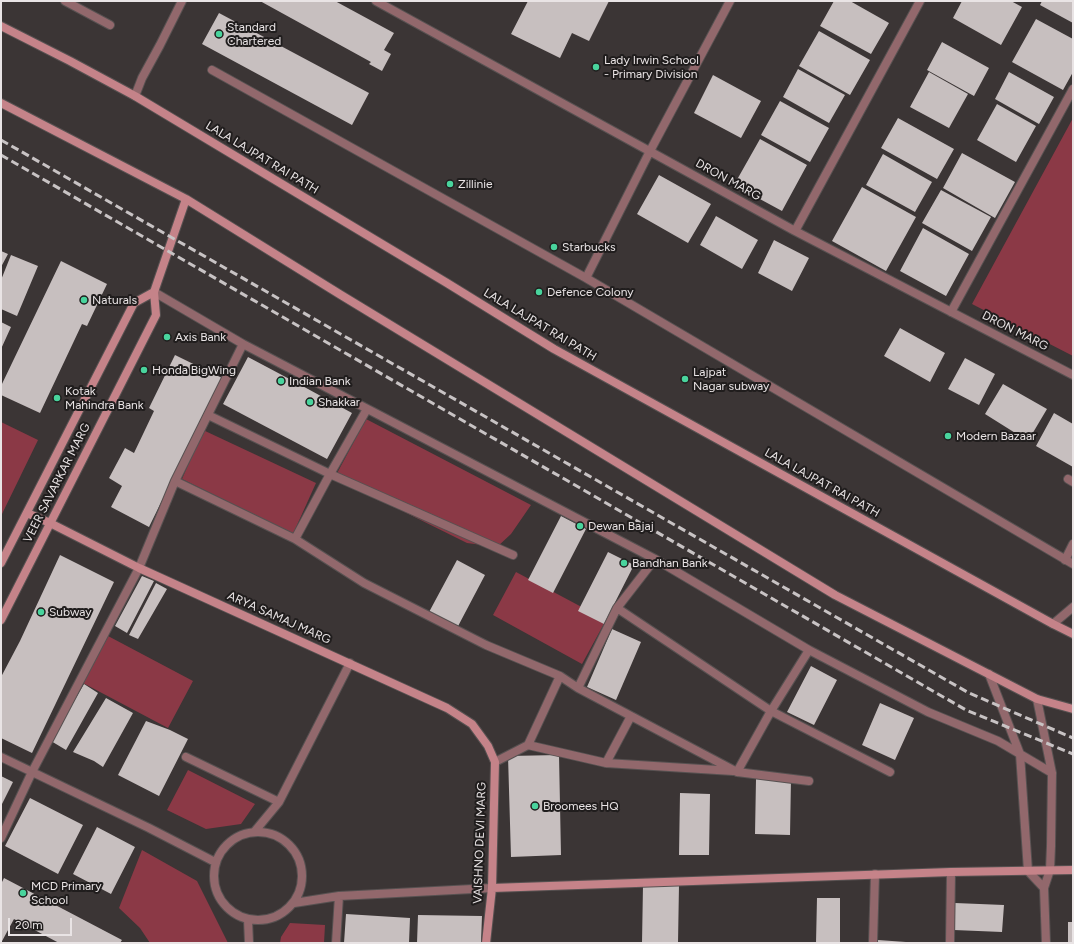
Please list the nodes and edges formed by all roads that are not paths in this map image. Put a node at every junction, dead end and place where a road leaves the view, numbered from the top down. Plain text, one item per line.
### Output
1 (65, 1) edge
2 (182, 1) edge
3 (376, 1) edge
4 (730, 1) edge
5 (920, 1) edge
6 (110, 25) dead end
7 (1, 26) edge
8 (212, 70) dead end
9 (1073, 89) edge
10 (135, 96) junction
11 (1, 103) edge
12 (650, 151) junction
13 (186, 199) junction
14 (795, 231) junction
15 (586, 278) junction
16 (154, 292) junction
17 (952, 312) junction
18 (243, 344) junction
19 (1073, 375) edge
20 (367, 408) junction
21 (208, 416) junction
22 (330, 474) junction
23 (175, 481) junction
24 (27, 513) junction
25 (50, 523) junction
26 (295, 540) junction
27 (1073, 544) edge
28 (513, 555) dead end
29 (655, 559) junction
30 (1065, 560) junction
31 (1, 563) edge
32 (1073, 564) edge
33 (139, 568) junction
34 (1073, 607) edge
35 (617, 608) junction
36 (1, 620) edge
37 (1053, 624) junction
38 (1073, 634) edge
39 (809, 650) junction
40 (350, 663) junction
41 (989, 674) junction
42 (560, 676) junction
43 (578, 688) junction
44 (1037, 699) junction
45 (1073, 709) edge
46 (771, 712) junction
47 (631, 716) junction
48 (528, 745) junction
49 (488, 746) joint
50 (1020, 754) junction
51 (1, 757) edge
52 (186, 757) dead end
53 (495, 762) junction
54 (606, 763) junction
55 (32, 772) junction
56 (737, 772) junction
57 (890, 772) dead end
58 (1052, 773) junction
59 (809, 781) dead end
60 (279, 802) junction
61 (255, 831) junction
62 (1, 838) edge
63 (215, 862) junction
64 (1028, 870) junction
65 (1050, 870) junction
66 (1073, 870) edge
67 (951, 872) junction
68 (875, 874) junction
69 (492, 888) junction
70 (1044, 888) junction
71 (339, 896) junction
72 (294, 903) junction
73 (248, 920) junction
74 (249, 943) edge
75 (336, 943) edge
76 (486, 943) edge
77 (873, 943) edge
78 (950, 943) edge
79 (1046, 943) edge

1 - 6 street
2 - 10 street
3 - 12 street, DRON MARG
4 - 12 street
5 - 14 street
7 - 10 main road, LALA LAJPAT RAI PATH
8 - 15 street
9 - 17 street
10 - 37 main road, LALA LAJPAT RAI PATH
11 - 13 main road
12 - 14 street, DRON MARG
12 - 15 street
13 - 16 main road
13 - 41 main road
14 - 17 street, DRON MARG
15 - 30 street
16 - 18 street
16 - 24 main road, VEER SAVARKAR MARG
16 - 25 main road, VEER SAVARKAR MARG
17 - 19 street, DRON MARG
18 - 20 street
18 - 21 street
20 - 22 street
20 - 29 street
21 - 22 street
21 - 23 street
22 - 26 street
22 - 28 street
23 - 26 street
23 - 33 street
24 - 25 main road, ARYA SAMAJ MARG
24 - 31 main road, VEER SAVARKAR MARG
25 - 33 main road, ARYA SAMAJ MARG
25 - 36 main road, VEER SAVARKAR MARG
26 - 42 street
27 - 30 street
29 - 35 street
29 - 39 street
30 - 32 street
33 - 40 main road, ARYA SAMAJ MARG
33 - 55 street
34 - 37 street
35 - 43 street
35 - 46 street
37 - 38 main road, LALA LAJPAT RAI PATH
39 - 46 street
39 - 50 street
40 - 49 main road, ARYA SAMAJ MARG
40 - 60 street
41 - 44 main road
41 - 50 street
42 - 43 street
42 - 48 street
43 - 47 street
44 - 45 main road
44 - 58 street
46 - 56 street
46 - 57 street
47 - 54 street
47 - 56 street
48 - 53 street
48 - 54 street
49 - 53 main road, VAISHNO DEVI MARG
50 - 58 street
50 - 64 street
51 - 55 street
52 - 60 street
53 - 69 main road, VAISHNO DEVI MARG
54 - 56 street
55 - 62 street
55 - 63 street
56 - 59 street
58 - 65 street
60 - 61 street
61 - 63 street
61 - 72 street
63 - 73 street
64 - 65 main road
64 - 67 main road
64 - 70 street
65 - 66 main road
65 - 70 street
67 - 68 main road
67 - 78 street
68 - 69 main road
68 - 77 street
69 - 71 street
69 - 76 main road, VAISHNO DEVI MARG
70 - 79 street
71 - 72 street
71 - 75 street
72 - 73 street
73 - 74 street

